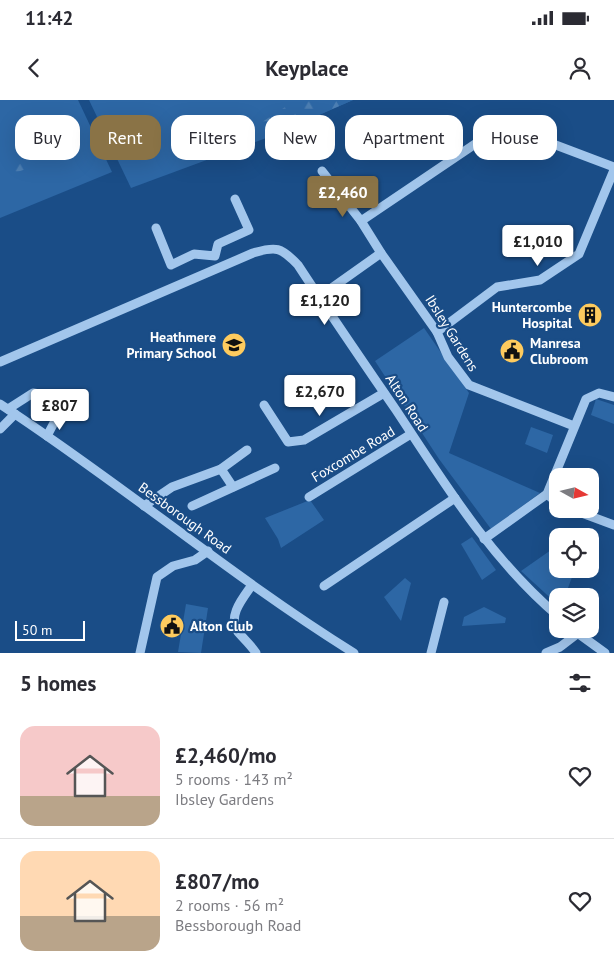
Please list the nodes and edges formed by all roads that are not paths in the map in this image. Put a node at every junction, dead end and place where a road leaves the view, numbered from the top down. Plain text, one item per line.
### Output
1 (614, 168) edge
2 (322, 171) dead end
3 (235, 199) dead end
4 (361, 221) junction
5 (156, 228) dead end
6 (381, 253) junction
7 (215, 256) junction
8 (220, 268) junction
9 (320, 297) junction
10 (437, 332) junction
11 (0, 362) edge
12 (384, 393) junction
13 (614, 397) edge
14 (264, 405) dead end
15 (8, 409) edge
16 (574, 426) junction
17 (0, 429) edge
18 (411, 434) junction
19 (47, 436) junction
20 (247, 450) dead end
21 (275, 468) dead end
22 (221, 469) junction
23 (233, 487) junction
24 (547, 494) joint
25 (309, 497) dead end
26 (455, 498) junction
27 (144, 506) junction
28 (192, 506) dead end
29 (595, 518) edge
30 (614, 525) edge
31 (484, 539) junction
32 (208, 551) junction
33 (252, 585) junction
34 (324, 586) dead end
35 (444, 602) dead end
36 (549, 608) edge
37 (568, 638) edge
38 (585, 638) edge
39 (140, 653) edge
40 (256, 653) edge
41 (354, 653) edge
42 (431, 653) edge
43 (546, 653) edge
44 (605, 653) edge

1 - 4 street
1 - 10 street
2 - 4 street, Ibsley Gardens
3 - 7 street
4 - 6 street, Ibsley Gardens
5 - 7 street
6 - 9 street
6 - 10 street, Ibsley Gardens
7 - 8 street
8 - 9 street, Alton Road
8 - 11 street, Alton Road
9 - 12 street, Alton Road
10 - 16 street, Ibsley Gardens
12 - 14 street
12 - 18 street, Alton Road
13 - 16 street
15 - 17 street
15 - 19 street, Bessborough Road
15 - 19 street
16 - 24 street
18 - 25 street, Foxcombe Road
18 - 26 street, Alton Road
19 - 27 street, Bessborough Road
20 - 22 street
21 - 23 street
22 - 23 street
22 - 27 street
23 - 28 street
24 - 31 street
26 - 31 street, Alton Road
26 - 34 street
27 - 32 street, Bessborough Road
29 - 30 street
31 - 36 street, Alton Road
32 - 33 street, Bessborough Road
32 - 39 street
33 - 40 street
33 - 41 street, Bessborough Road
35 - 42 street
37 - 43 street
38 - 44 street

